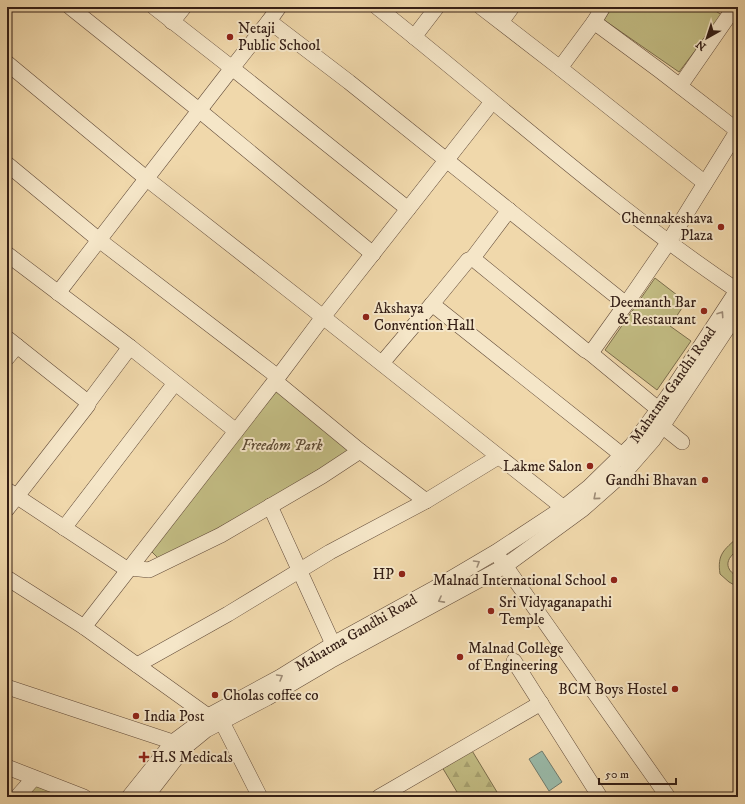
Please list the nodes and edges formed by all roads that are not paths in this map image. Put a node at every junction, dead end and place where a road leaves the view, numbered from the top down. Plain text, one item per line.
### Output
1 (70, 7) edge
2 (154, 7) edge
3 (184, 7) edge
4 (279, 7) edge
5 (377, 7) edge
6 (437, 7) edge
7 (482, 7) edge
8 (512, 7) edge
9 (603, 7) edge
10 (730, 8) edge
11 (269, 21) junction
12 (172, 22) junction
13 (501, 22) junction
14 (594, 22) junction
15 (414, 37) junction
16 (7, 63) edge
17 (232, 68) junction
18 (560, 68) junction
19 (680, 86) junction
20 (492, 102) junction
21 (200, 112) junction
22 (738, 131) edge
23 (447, 161) junction
24 (7, 164) edge
25 (147, 179) junction
26 (705, 183) junction
27 (408, 209) junction
28 (508, 210) junction
29 (99, 240) junction
30 (668, 243) junction
31 (7, 254) edge
32 (373, 254) junction
33 (472, 259) junction
34 (738, 290) edge
35 (58, 293) junction
36 (432, 304) junction
37 (626, 304) junction
38 (738, 312) edge
39 (323, 316) junction
40 (12, 342) edge
41 (130, 347) junction
42 (589, 352) junction
43 (7, 358) edge
44 (382, 363) junction
45 (276, 379) junction
46 (175, 383) junction
47 (88, 403) junction
48 (658, 409) junction
49 (662, 426) junction
50 (236, 431) junction
51 (682, 442) dead end
52 (360, 451) junction
53 (622, 455) junction
54 (498, 457) junction
55 (12, 493) edge
56 (426, 500) junction
57 (270, 506) junction
58 (7, 508) edge
59 (568, 512) junction
60 (64, 528) junction
61 (496, 552) junction
62 (505, 566) junction
63 (129, 569) junction
64 (299, 570) junction
65 (7, 578) edge
66 (84, 627) junction
67 (333, 644) junction
68 (514, 661) dead end
69 (138, 665) junction
70 (7, 687) edge
71 (541, 703) junction
72 (222, 715) junction
73 (178, 745) junction
74 (7, 767) edge
75 (34, 778) junction
76 (17, 797) edge
77 (84, 797) edge
78 (129, 797) edge
79 (146, 797) edge
80 (260, 797) edge
81 (379, 797) edge
82 (600, 797) edge
83 (668, 797) edge

1 - 21 street
2 - 12 street
3 - 12 street
4 - 11 street
5 - 15 street
6 - 15 street
7 - 13 street
8 - 13 street
9 - 14 street
10 - 19 street
11 - 17 street
11 - 23 street
12 - 17 street
13 - 18 street
14 - 18 street
14 - 19 street
15 - 20 street
16 - 25 street
17 - 21 street
17 - 27 street
18 - 26 street
19 - 22 street
20 - 23 street
20 - 30 street
21 - 25 street
21 - 32 street
22 - 26 street
23 - 27 street
23 - 28 street
24 - 29 street
25 - 29 street
25 - 39 street
26 - 30 street
27 - 32 street
28 - 33 street
28 - 37 street
29 - 35 street
29 - 45 street
30 - 34 street
30 - 37 street
31 - 35 street
32 - 39 street
33 - 36 street
33 - 42 street
48 -> 34 street, Mahatma Gandhi Road
35 - 41 street
36 - 44 street
36 - 53 street
37 - 42 street
38 - 49 street, Mahatma Gandhi Road
39 - 44 street
39 - 45 street
40 - 43 street
40 - 47 street
41 - 46 street
41 - 47 street
42 - 48 street
44 - 54 street
45 - 50 street
45 - 52 street
46 - 50 street
46 - 60 street
47 - 55 street
48 - 53 street, Mahatma Gandhi Road
49 - 51 street
49 -> 59 street, Mahatma Gandhi Road
50 - 63 street
52 - 56 street
52 - 57 street
53 - 59 street, Mahatma Gandhi Road
54 - 56 street
54 - 59 street
55 - 58 street
55 - 60 street
56 - 64 street
57 - 63 street
57 - 64 street
59 - 61 street, Mahatma Gandhi Road
59 - 62 street, Mahatma Gandhi Road
60 - 63 street
61 - 62 street
67 -> 61 street, Mahatma Gandhi Road
62 -> 72 street, Mahatma Gandhi Road
62 - 83 street
63 - 66 street
64 - 67 street
64 - 69 street
65 - 66 street
66 - 69 street
72 -> 67 street, Mahatma Gandhi Road
68 - 71 street
69 - 72 street
70 - 73 street
71 - 81 street
71 - 82 street
72 - 73 street, Mahatma Gandhi Road
72 - 80 street
73 - 78 street, Mahatma Gandhi Road
73 - 79 street, Mahatma Gandhi Road
74 - 75 street
75 - 76 street
75 - 77 street

